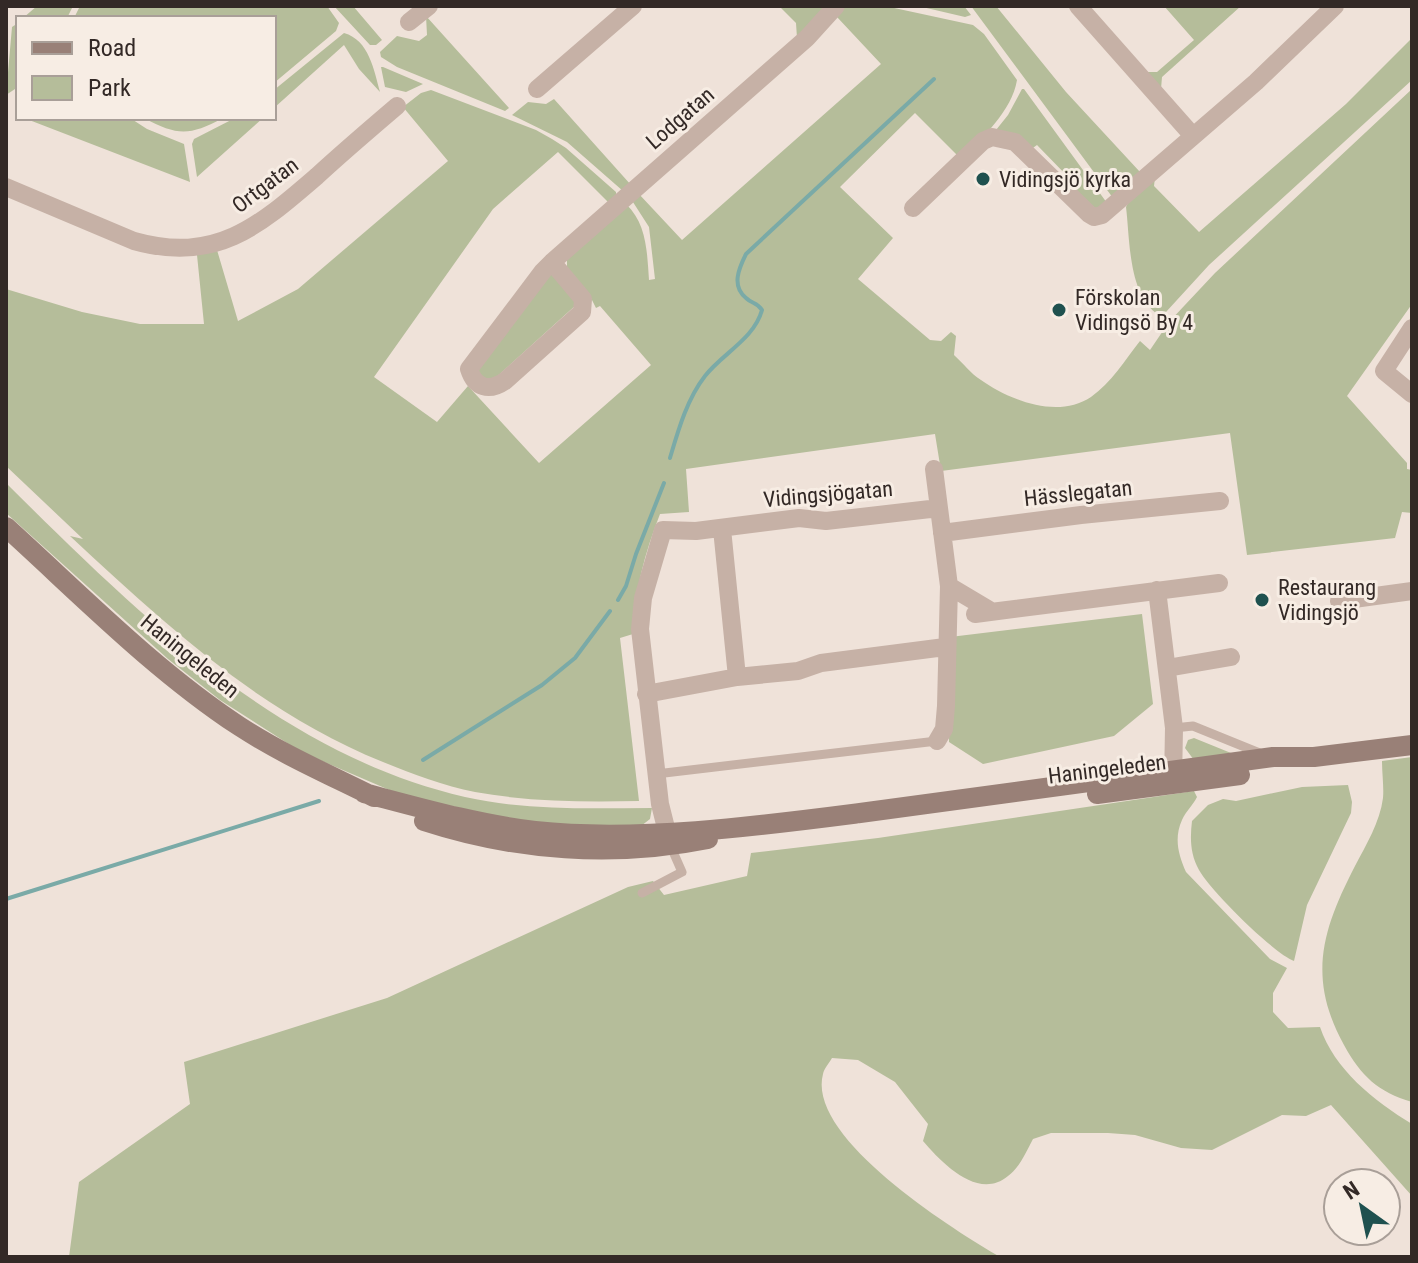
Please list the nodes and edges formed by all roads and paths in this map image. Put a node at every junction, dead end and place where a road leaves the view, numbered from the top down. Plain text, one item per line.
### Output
1 (429, 6) edge
2 (633, 6) edge
3 (836, 6) edge
4 (1078, 6) edge
5 (1335, 6) edge
6 (409, 22) dead end
7 (537, 89) dead end
8 (397, 106) dead end
9 (1193, 136) junction
10 (6, 187) edge
11 (913, 208) dead end
12 (552, 262) junction
13 (1412, 328) edge
14 (1412, 394) edge
15 (934, 469) dead end
16 (1220, 501) dead end
17 (939, 508) junction
18 (6, 527) edge
19 (722, 529) junction
20 (942, 533) junction
21 (1219, 583) dead end
22 (949, 586) junction
23 (1157, 590) junction
24 (1412, 591) edge
25 (1339, 601) dead end
26 (945, 647) junction
27 (1231, 657) dead end
28 (1167, 668) junction
29 (737, 677) junction
30 (646, 694) junction
31 (1174, 728) junction
32 (937, 741) joint
33 (1412, 745) edge
34 (1273, 757) junction
35 (1314, 757) junction
36 (656, 774) junction
37 (1173, 778) junction
38 (669, 839) junction
39 (642, 893) dead end

1 - 6 street
2 - 7 street
3 - 12 street, Lodgatan
4 - 9 street
5 - 9 street
8 - 10 street, Ortgatan
9 - 11 street
12 - 12 street, Lodgatan
13 - 14 street
15 - 17 street
16 - 20 street, Hässlegatan
17 - 19 street, Vidingsjögatan
17 - 20 street
18 - 38 main road, Haningeleden
19 - 29 street
19 - 30 street, Vidingsjögatan
20 - 22 street
21 - 23 street
22 - 23 street
22 - 26 street
23 - 28 street
24 - 25 street
26 - 29 street
26 - 32 street
27 - 28 street
28 - 31 street
29 - 30 street
30 - 36 street, Vidingsjögatan
31 - 34 lane
31 - 37 street
32 - 36 lane
33 - 35 main road, Haningeleden
34 - 35 main road, Haningeleden
34 - 37 main road, Haningeleden
35 - 37 main road, Haningeleden
36 - 38 street, Vidingsjögatan
37 - 38 main road, Haningeleden
38 - 39 lane

